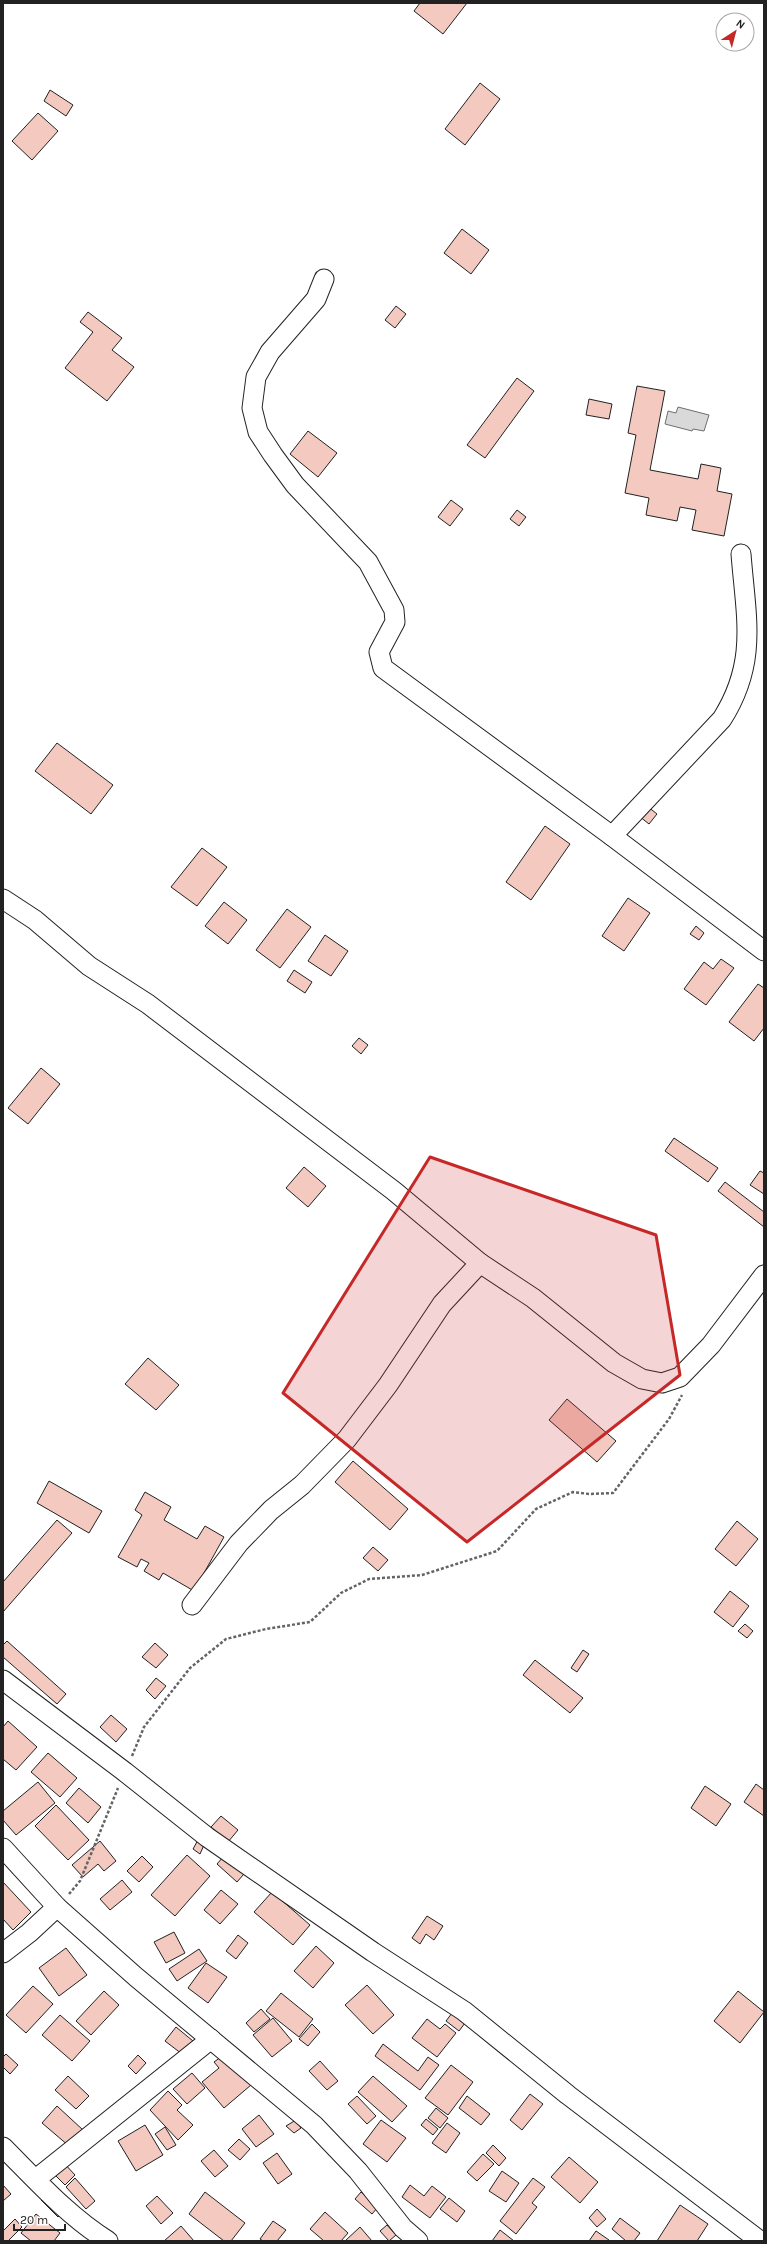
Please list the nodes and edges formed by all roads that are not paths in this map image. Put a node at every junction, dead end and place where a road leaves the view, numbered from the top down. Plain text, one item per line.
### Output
1 (324, 279) dead end
2 (741, 554) dead end
3 (612, 836) junction
4 (3, 899) edge
5 (764, 951) edge
6 (480, 1263) junction
7 (764, 1275) edge
8 (192, 1605) dead end
9 (3, 1680) edge
10 (3, 1848) edge
11 (57, 1907) junction
12 (3, 1953) edge
13 (211, 2039) junction
14 (3, 2147) edge
15 (36, 2179) junction
16 (108, 2241) edge
17 (418, 2241) edge
18 (760, 2241) edge

1 - 3 street
2 - 3 street
3 - 5 street
4 - 6 street
6 - 7 street
6 - 8 street
9 - 18 street
10 - 11 street
11 - 12 street
11 - 13 street
13 - 15 street
13 - 17 street
14 - 15 street
15 - 16 street

